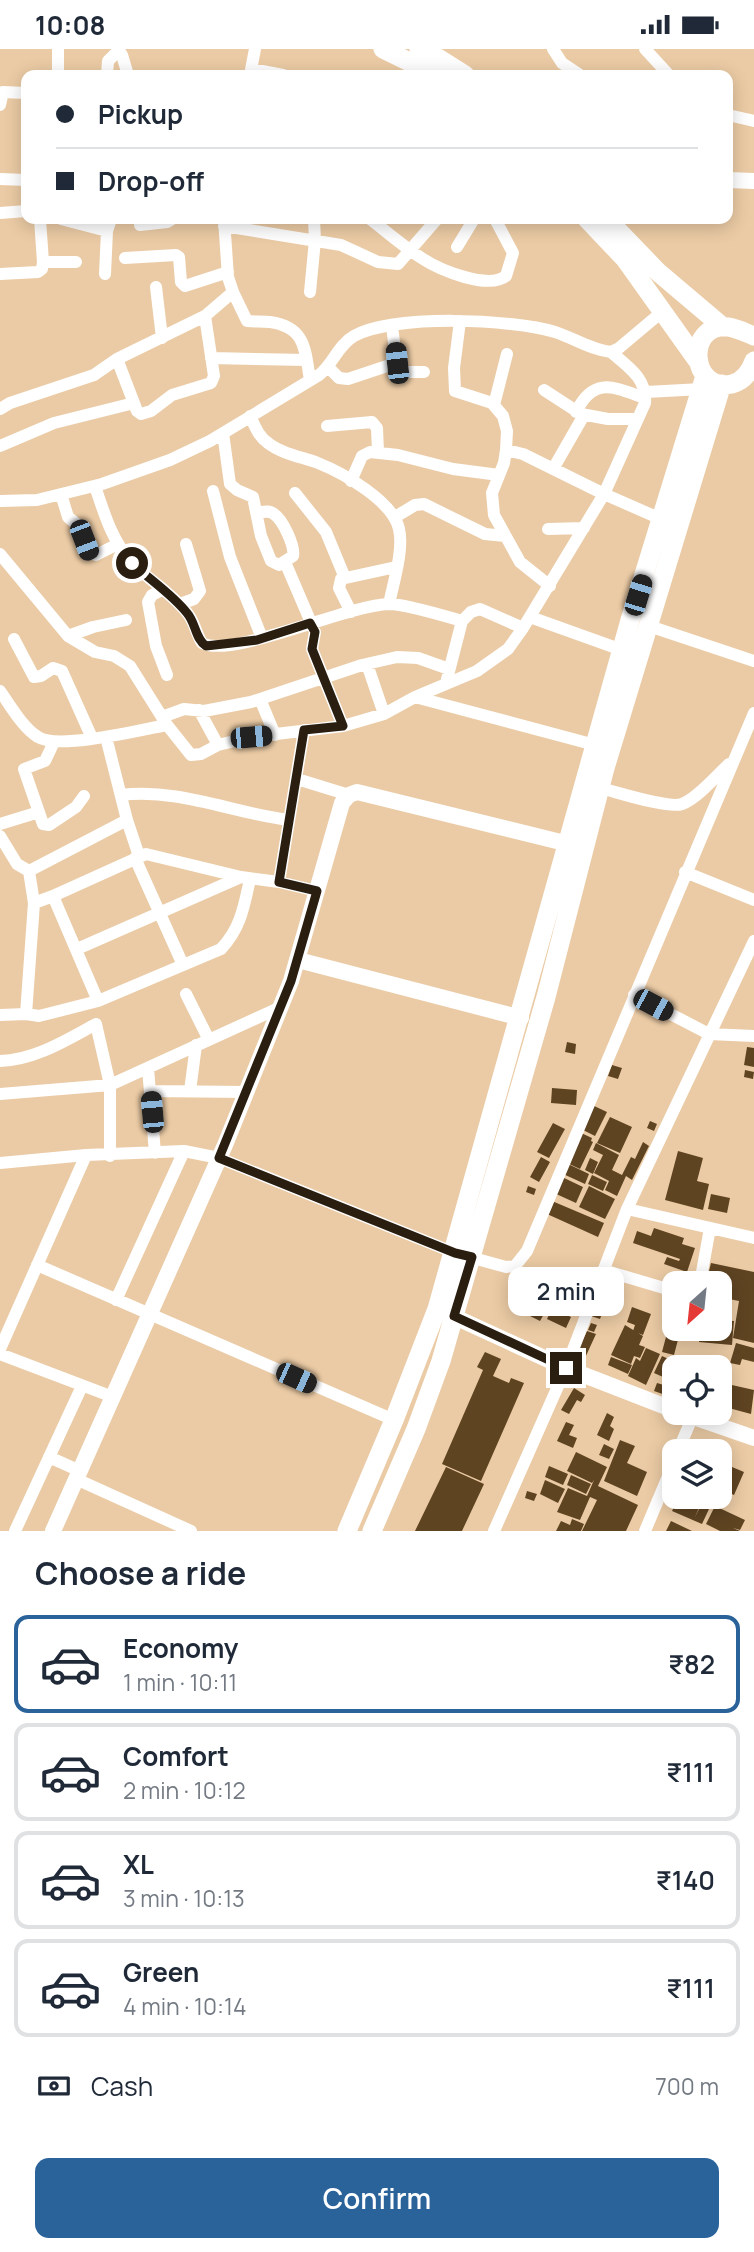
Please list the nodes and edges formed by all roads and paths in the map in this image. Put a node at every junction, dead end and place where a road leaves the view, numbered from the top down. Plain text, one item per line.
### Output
1 (58, 49) edge
2 (255, 49) edge
3 (383, 49) edge
4 (419, 49) edge
5 (552, 49) edge
6 (118, 50) edge
7 (649, 51) edge
8 (58, 70) edge
9 (107, 70) edge
10 (126, 70) edge
11 (251, 70) edge
12 (426, 70) edge
13 (456, 70) edge
14 (572, 70) edge
15 (665, 70) edge
16 (21, 93) edge
17 (0, 105) edge
18 (733, 116) edge
19 (754, 121) edge
20 (0, 179) edge
21 (21, 180) edge
22 (733, 180) edge
23 (754, 181) edge
24 (21, 212) edge
25 (0, 213) edge
26 (40, 224) edge
27 (149, 224) edge
28 (224, 224) edge
29 (228, 224) edge
30 (314, 224) edge
31 (378, 224) edge
32 (432, 224) edge
33 (471, 224) edge
34 (498, 224) edge
35 (592, 224) edge
36 (612, 224) edge
37 (109, 225) edge
38 (140, 225) dead end
39 (315, 240) junction
40 (457, 247) dead end
41 (410, 249) junction
42 (125, 258) dead end
43 (43, 262) junction
44 (76, 263) dead end
45 (228, 272) junction
46 (0, 274) edge
47 (105, 274) dead end
48 (156, 287) dead end
49 (233, 292) junction
50 (310, 292) dead end
51 (663, 311) junction
52 (205, 316) junction
53 (460, 321) junction
54 (392, 326) junction
55 (739, 331) edge
56 (162, 338) junction
57 (754, 351) edge
58 (611, 352) junction
59 (507, 354) dead end
60 (211, 358) junction
61 (117, 359) junction
62 (307, 360) junction
63 (397, 363) junction
64 (329, 368) junction
65 (751, 371) edge
66 (424, 372) dead end
67 (707, 377) junction
68 (310, 380) junction
69 (544, 390) dead end
70 (645, 395) junction
71 (134, 403) junction
72 (494, 405) junction
73 (0, 409) edge
74 (580, 413) junction
75 (250, 416) junction
76 (637, 419) junction
77 (327, 426) dead end
78 (223, 433) junction
79 (0, 446) edge
80 (506, 450) junction
81 (378, 452) junction
82 (553, 469) junction
83 (499, 475) junction
84 (351, 481) junction
85 (95, 486) junction
86 (213, 491) dead end
87 (295, 493) dead end
88 (61, 494) junction
89 (604, 494) junction
90 (0, 501) edge
91 (257, 513) junction
92 (395, 517) junction
93 (661, 519) junction
94 (584, 528) junction
95 (548, 529) dead end
96 (505, 536) junction
97 (118, 544) junction
98 (186, 544) dead end
99 (0, 554) edge
100 (285, 562) junction
101 (396, 567) junction
102 (345, 577) junction
103 (550, 586) junction
104 (162, 590) junction
105 (180, 604) junction
106 (389, 604) junction
107 (351, 612) junction
108 (126, 620) dead end
109 (462, 621) junction
110 (527, 622) junction
111 (310, 623) junction
112 (649, 626) junction
113 (68, 636) junction
114 (262, 638) junction
115 (14, 639) dead end
116 (622, 650) junction
117 (754, 660) edge
118 (367, 664) junction
119 (449, 669) junction
120 (167, 675) dead end
121 (324, 678) junction
122 (446, 683) junction
123 (0, 691) edge
124 (415, 697) junction
125 (260, 699) junction
126 (5, 707) edge
127 (199, 710) junction
128 (754, 713) edge
129 (384, 714) junction
130 (164, 721) junction
131 (343, 726) junction
132 (304, 730) junction
133 (275, 735) junction
134 (106, 737) junction
135 (92, 738) junction
136 (54, 742) junction
137 (596, 744) junction
138 (218, 745) junction
139 (734, 759) junction
140 (297, 779) junction
141 (600, 788) junction
142 (121, 795) junction
143 (349, 795) junction
144 (84, 796) dead end
145 (39, 812) junction
146 (127, 820) junction
147 (289, 820) junction
148 (1, 821) edge
149 (0, 836) edge
150 (576, 845) junction
151 (137, 857) junction
152 (29, 871) junction
153 (685, 873) junction
154 (245, 878) junction
155 (279, 882) junction
156 (317, 891) junction
157 (53, 896) junction
158 (754, 901) edge
159 (34, 903) junction
160 (160, 913) junction
161 (754, 941) edge
162 (77, 949) junction
163 (298, 960) junction
164 (183, 965) junction
165 (186, 994) dead end
166 (634, 995) junction
167 (93, 1002) junction
168 (281, 1007) junction
169 (26, 1014) junction
170 (0, 1015) edge
171 (521, 1018) junction
172 (96, 1024) junction
173 (709, 1034) junction
174 (754, 1035) edge
175 (209, 1039) junction
176 (196, 1045) junction
177 (0, 1062) edge
178 (148, 1067) junction
179 (110, 1084) junction
180 (150, 1091) junction
181 (190, 1091) junction
182 (246, 1092) junction
183 (0, 1094) edge
184 (184, 1151) junction
185 (155, 1153) junction
186 (86, 1155) junction
187 (110, 1156) junction
188 (219, 1158) junction
189 (1, 1166) edge
190 (627, 1209) junction
191 (710, 1228) junction
192 (754, 1238) edge
193 (463, 1255) junction
194 (37, 1265) junction
195 (603, 1270) junction
196 (702, 1271) edge
197 (662, 1287) edge
198 (116, 1300) junction
199 (446, 1313) junction
200 (150, 1315) junction
201 (0, 1349) edge
202 (0, 1355) edge
203 (566, 1368) junction
204 (82, 1386) junction
205 (113, 1397) junction
206 (662, 1405) edge
207 (394, 1420) junction
208 (716, 1425) edge
209 (754, 1438) edge
210 (49, 1457) junction
211 (78, 1475) junction
212 (662, 1491) edge
213 (15, 1531) edge
214 (53, 1531) edge
215 (191, 1531) edge
216 (347, 1531) edge
217 (372, 1531) edge
218 (494, 1531) edge
219 (645, 1531) edge

1 - 8 street
2 - 11 street
3 - 12 main road
4 - 13 main road
5 - 14 street
6 - 9 street
6 - 10 street
7 - 15 street
16 - 17 street
18 - 19 street
20 - 21 street
22 - 23 street
24 - 25 street
26 - 43 street
27 - 38 street
28 - 45 street
29 - 39 street
30 - 39 street
31 - 41 street
32 - 41 street
33 - 40 street
34 - 41 street
35 - 51 main road
36 - 55 main road
37 - 47 street
39 - 41 street
39 - 50 street
42 - 45 street
43 - 44 street
43 - 46 street
45 - 49 street
48 - 56 street
49 - 52 street
49 - 62 street
51 - 58 street
51 - 67 main road
52 - 56 street
52 - 60 street
53 - 54 street
53 - 58 street
53 - 72 street
54 - 63 street
54 - 64 street
55 - 57 main road
55 - 67 main road
56 - 61 street
58 - 70 street
59 - 72 street
60 - 62 street
60 - 71 street
61 - 71 street
61 - 73 street
62 - 68 street
63 - 64 street
63 - 66 street
64 - 68 street
65 - 67 main road
67 - 70 street
67 - 93 main road
67 - 112 main road
68 - 75 street
69 - 74 street
70 - 74 street
70 - 76 street
71 - 79 street
72 - 80 street
74 - 76 street
74 - 82 street
75 - 78 street
75 - 84 street
76 - 89 street
77 - 81 street
78 - 85 street
78 - 91 street
80 - 82 street
80 - 83 street
81 - 83 street
81 - 84 street
82 - 89 street
83 - 96 street
84 - 92 street
85 - 88 street
85 - 97 street
86 - 114 street
87 - 102 street
88 - 90 street
88 - 97 street
89 - 93 street
89 - 94 street
91 - 100 street
91 - 100 street
92 - 96 street
92 - 101 street
93 - 116 main road
94 - 95 street
94 - 103 street
96 - 103 street
97 - 104 street
98 - 105 street
99 - 113 street
100 - 111 street
101 - 102 street
101 - 106 street
102 - 107 street
103 - 110 street
104 - 105 street
104 - 120 street
105 - 114 street
106 - 107 street
106 - 109 street
107 - 111 street
108 - 113 street
109 - 110 street
109 - 119 street
110 - 116 street
110 - 122 street
111 - 114 street
111 - 121 street
112 - 117 street
112 - 141 main road
113 - 130 street
115 - 135 street
116 - 137 main road
118 - 119 street
118 - 121 street
118 - 129 street
119 - 122 street
121 - 125 street
121 - 131 street
122 - 124 street
123 - 126 street
124 - 129 street
124 - 137 street
125 - 127 street
125 - 133 street
126 - 136 street
127 - 130 street
127 - 138 street
128 - 139 street
129 - 131 street
130 - 134 street
130 - 138 street
131 - 132 street
132 - 133 street
132 - 140 street
133 - 138 street
134 - 135 street
134 - 142 street
135 - 136 street
136 - 145 street
137 - 150 main road
139 - 141 street
139 - 153 street
140 - 143 street
140 - 147 street
141 - 150 main road
142 - 146 street
142 - 147 street
143 - 150 street
143 - 156 street
144 - 145 street
145 - 148 street
146 - 151 street
146 - 152 street
147 - 155 street
149 - 152 street
150 - 171 main road
150 - 193 main road
151 - 154 street
151 - 157 street
151 - 160 street
152 - 159 street
153 - 158 street
153 - 166 street
154 - 155 street
154 - 160 street
154 - 164 street
155 - 156 street
156 - 163 street
157 - 159 street
157 - 162 street
159 - 169 street
160 - 162 street
160 - 164 street
161 - 173 street
162 - 167 street
163 - 168 street
163 - 171 street
164 - 167 street
165 - 175 street
166 - 173 street
166 - 193 street
167 - 169 street
167 - 172 street
168 - 175 street
168 - 182 street
169 - 170 street
171 - 193 main road
172 - 177 street
172 - 179 street
173 - 174 street
173 - 190 street
175 - 176 street
176 - 178 street
176 - 181 street
178 - 179 street
178 - 180 street
179 - 183 street
179 - 187 street
180 - 181 street
180 - 185 street
181 - 182 street
182 - 188 street
184 - 185 street
184 - 188 street
184 - 198 street
185 - 187 street
186 - 187 street
186 - 189 street
186 - 194 street
188 - 193 street
188 - 200 street
190 - 191 street
190 - 195 street
191 - 192 street
191 - 196 street
193 - 199 main road
194 - 198 street
194 - 201 street
195 - 197 street
195 - 203 street
198 - 200 street
199 - 203 street
199 - 207 main road
199 - 217 main road
200 - 205 street
200 - 207 street
202 - 204 street
203 - 206 street
203 - 218 street
204 - 205 street
204 - 210 street
205 - 211 street
207 - 216 main road
208 - 209 street
210 - 211 street
210 - 213 street
211 - 214 street
211 - 215 street
212 - 219 street

